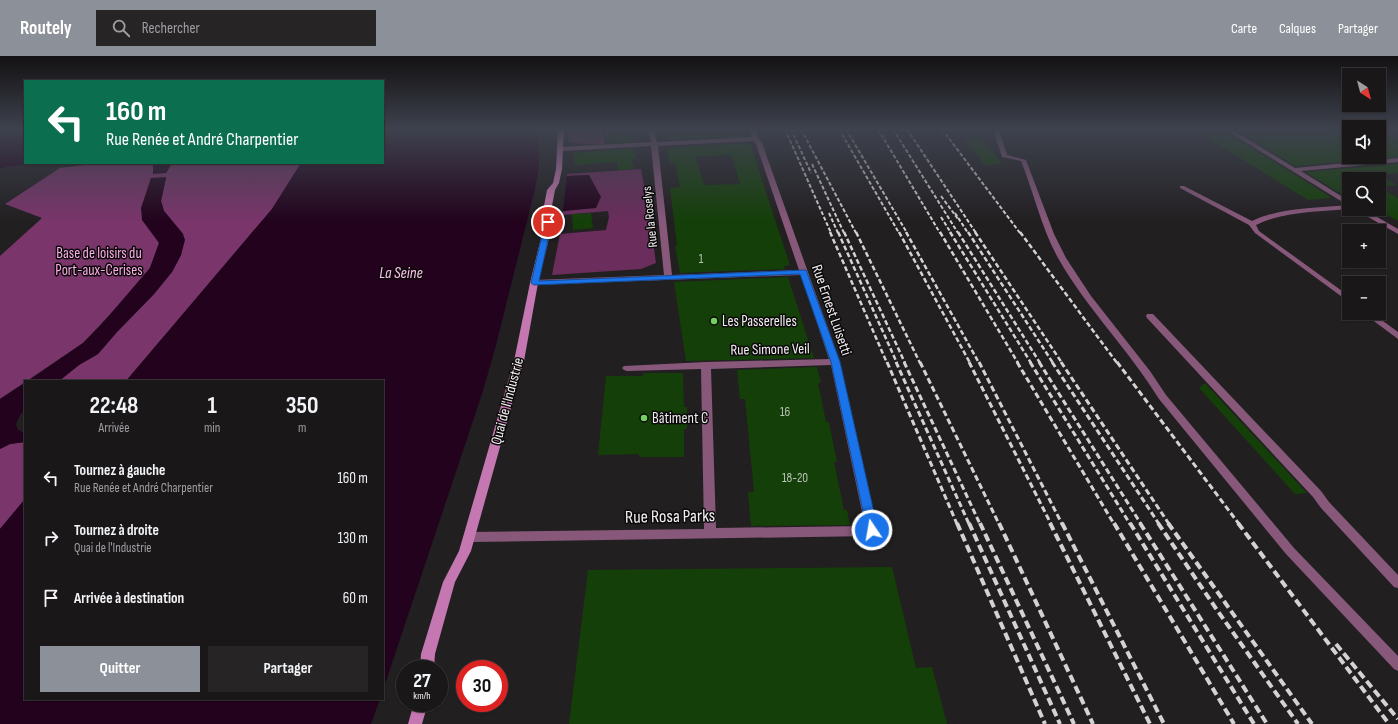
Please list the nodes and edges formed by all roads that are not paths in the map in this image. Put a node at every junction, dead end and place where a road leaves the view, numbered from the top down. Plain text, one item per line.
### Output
1 (560, 160) edge
2 (656, 160) edge
3 (765, 160) edge
4 (1023, 160) edge
5 (1278, 160) edge
6 (1396, 160) edge
7 (1294, 170) junction
8 (1182, 187) dead end
9 (1342, 200) edge
10 (1342, 208) edge
11 (1370, 216) edge
12 (1252, 224) junction
13 (1398, 232) edge
14 (803, 272) junction
15 (668, 278) junction
16 (534, 283) junction
17 (1342, 295) edge
18 (1150, 316) dead end
19 (1376, 320) edge
20 (1398, 336) edge
21 (835, 362) junction
22 (706, 366) junction
23 (627, 368) dead end
24 (872, 530) joint
25 (710, 533) junction
26 (469, 537) junction
27 (1398, 583) edge
28 (428, 660) edge
29 (1398, 664) edge
30 (418, 712) edge
31 (415, 724) edge

1 - 16 main road, Quai de l'Industrie
2 - 15 street, Rue la Roselys
3 - 14 street, Rue Ernest Luisetti
4 - 29 lane
5 - 7 street
6 - 7 street
7 - 9 street
8 - 12 lane
10 - 12 lane
11 - 13 street
12 - 17 lane
14 - 15 street
14 - 21 street, Rue Ernest Luisetti
15 - 16 street
16 - 26 main road, Quai de l'Industrie
18 - 27 lane
19 - 20 lane
21 - 22 street, Rue Simone Veil
21 - 24 street, Rue Ernest Luisetti
22 - 23 street, Rue Simone Veil
22 - 25 street
24 - 25 street, Rue Rosa Parks
25 - 26 street, Rue Rosa Parks
26 - 28 main road, Quai de l'Industrie
30 - 31 main road

